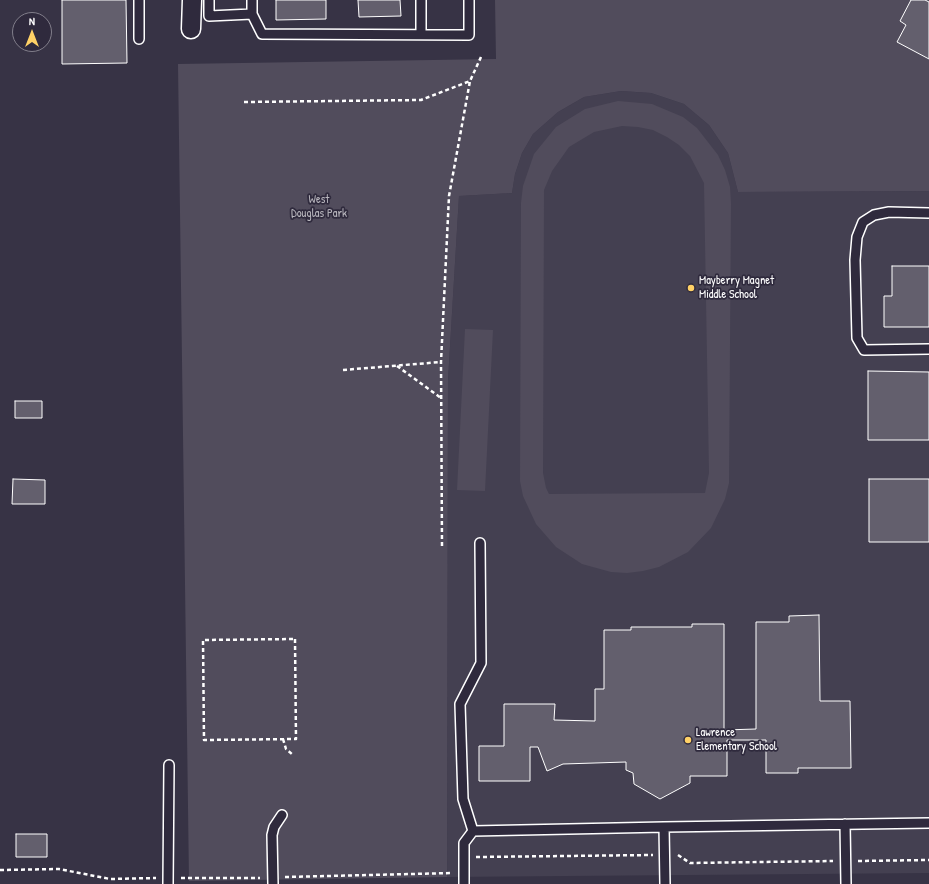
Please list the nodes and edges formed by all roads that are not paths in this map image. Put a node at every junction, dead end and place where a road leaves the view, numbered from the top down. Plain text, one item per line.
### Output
1 (139, 0) edge
2 (192, 0) edge
3 (209, 0) edge
4 (252, 0) edge
5 (421, 0) edge
6 (469, 0) edge
7 (252, 14) junction
8 (191, 29) dead end
9 (421, 35) junction
10 (139, 39) dead end
11 (929, 213) edge
12 (929, 349) edge
13 (480, 542) dead end
14 (169, 765) dead end
15 (282, 815) dead end
16 (929, 823) edge
17 (845, 824) junction
18 (664, 828) junction
19 (473, 831) junction
20 (168, 881) edge
21 (273, 881) edge
22 (464, 884) edge
23 (665, 884) edge
24 (846, 884) edge

1 - 10 lane
2 - 8 street
3 - 7 lane
4 - 7 lane
5 - 9 lane
6 - 9 lane
7 - 9 lane
11 - 12 lane
13 - 19 lane
14 - 20 lane
15 - 21 lane
16 - 17 lane
17 - 18 lane
17 - 24 lane
18 - 19 lane
18 - 23 lane
19 - 22 lane

